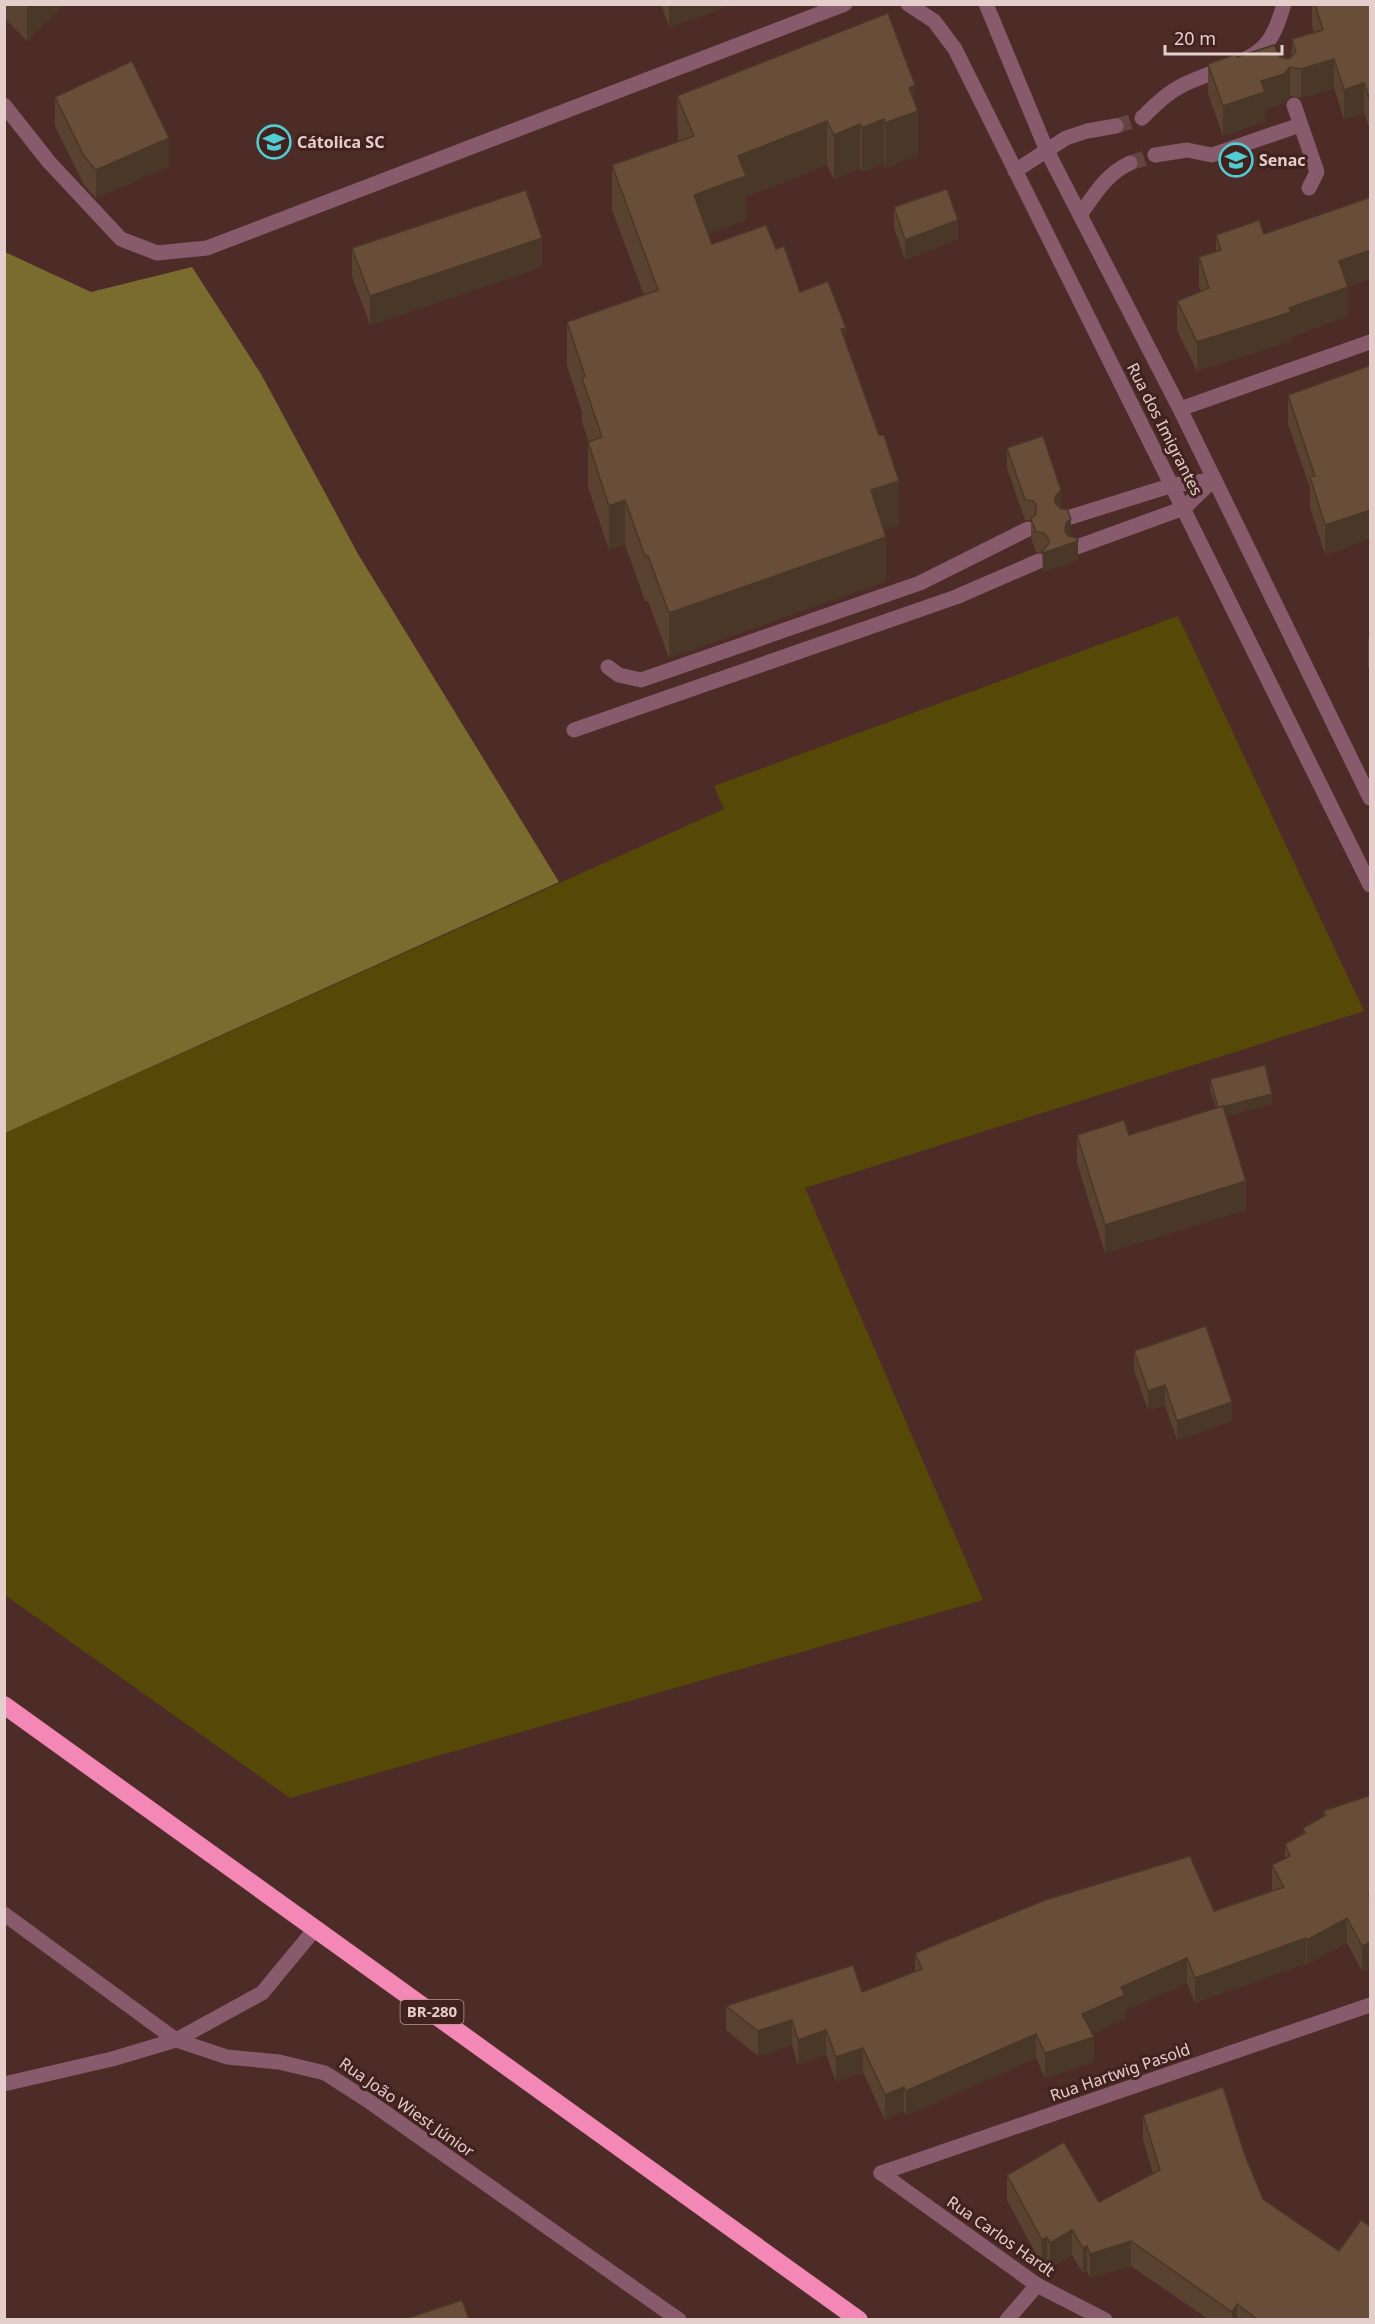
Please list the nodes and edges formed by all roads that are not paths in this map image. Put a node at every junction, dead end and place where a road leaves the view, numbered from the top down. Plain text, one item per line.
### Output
1 (845, 4) edge
2 (908, 4) edge
3 (986, 4) edge
4 (1284, 4) edge
5 (1261, 49) junction
6 (1277, 57) edge
7 (4, 105) edge
8 (1294, 105) dead end
9 (1142, 118) tunnel mouth
10 (1300, 125) junction
11 (1116, 126) tunnel mouth
12 (1047, 151) junction
13 (1155, 155) tunnel mouth
14 (1130, 163) tunnel mouth
15 (1015, 171) junction
16 (1309, 188) dead end
17 (1080, 215) junction
18 (1371, 342) edge
19 (1180, 409) junction
20 (1213, 480) junction
21 (1173, 485) junction
22 (1184, 508) junction
23 (1064, 519) edge
24 (1028, 530) dead end
25 (1074, 548) edge
26 (1039, 561) dead end
27 (608, 667) dead end
28 (574, 730) dead end
29 (1371, 798) edge
30 (1371, 885) edge
31 (4, 1705) edge
32 (4, 1914) edge
33 (315, 1929) junction
34 (1371, 2005) edge
35 (176, 2040) junction
36 (4, 2084) edge
37 (881, 2174) joint
38 (1037, 2285) junction
39 (839, 2314) edge
40 (679, 2319) edge
41 (859, 2319) edge
42 (1007, 2319) edge
43 (1105, 2319) edge

1 - 7 street
2 - 15 street, Rua dos Imigrantes
3 - 12 street, Rua dos Imigrantes
4 - 5 street
5 - 6 street
5 - 9 street
8 - 10 street
10 - 13 street
10 - 16 street
11 - 12 street
12 - 15 street
12 - 17 street, Rua dos Imigrantes
14 - 17 street
15 - 21 street, Rua dos Imigrantes
17 - 19 street, Rua dos Imigrantes
18 - 19 street
19 - 20 street, Rua dos Imigrantes
20 - 21 street
20 - 22 street
20 - 29 street, Rua dos Imigrantes
21 - 22 street, Rua dos Imigrantes
21 - 23 street
22 - 25 street
22 - 30 street, Rua dos Imigrantes
24 - 27 street
26 - 28 street
31 - 33 highway, BR-280
32 - 35 street, Rua João Wiest Júnior
33 - 35 street
33 - 39 highway, BR-280
34 - 37 street, Rua Hartwig Pasold
35 - 36 street
35 - 40 street, Rua João Wiest Júnior
37 - 38 street, Rua Carlos Hardt
38 - 42 street
38 - 43 street, Rua Carlos Hardt
39 - 41 highway, BR-280

